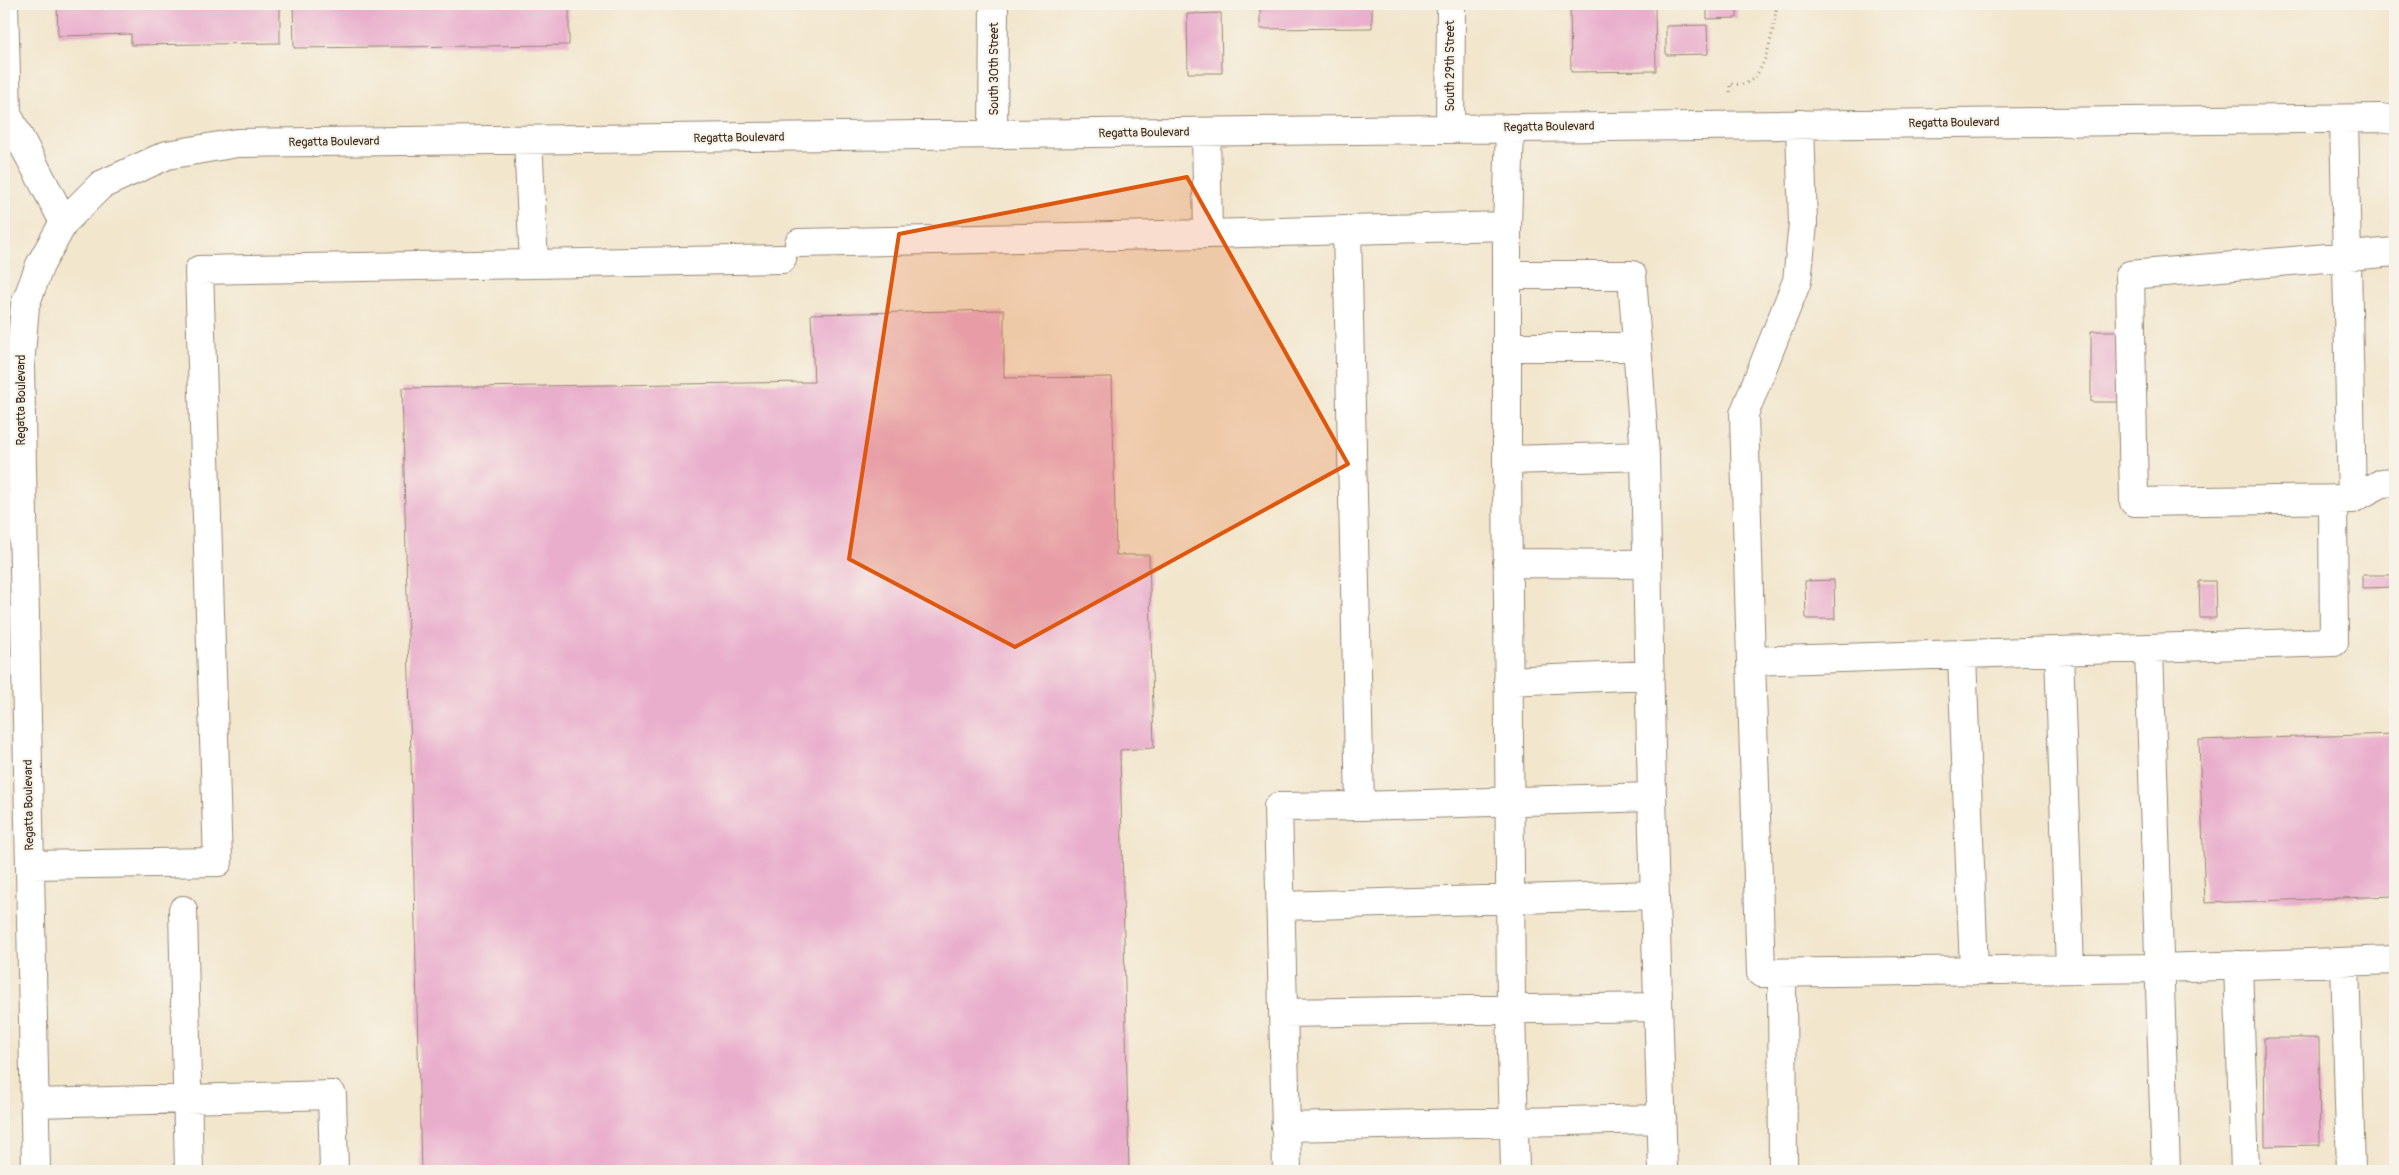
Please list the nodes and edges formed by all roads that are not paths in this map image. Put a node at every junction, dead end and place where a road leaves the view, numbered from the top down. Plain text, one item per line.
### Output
1 (4, 4) edge
2 (994, 4) edge
3 (1450, 4) edge
4 (2344, 119) junction
5 (2395, 120) edge
6 (1800, 124) junction
7 (1450, 128) junction
8 (1510, 128) junction
9 (1206, 132) junction
10 (993, 135) junction
11 (528, 140) junction
12 (64, 222) junction
13 (1507, 226) junction
14 (1347, 230) junction
15 (1208, 234) junction
16 (2395, 252) edge
17 (2347, 257) junction
18 (534, 264) junction
19 (1508, 275) junction
20 (1508, 347) junction
21 (1637, 347) junction
22 (1645, 456) junction
23 (1507, 460) junction
24 (2395, 482) edge
25 (2343, 499) junction
26 (1507, 563) junction
27 (1647, 564) junction
28 (2149, 649) junction
29 (2059, 652) junction
30 (1962, 655) junction
31 (1751, 662) junction
32 (1650, 676) junction
33 (1508, 680) junction
34 (1652, 797) junction
35 (1510, 801) junction
36 (1360, 806) junction
37 (30, 865) junction
38 (1655, 895) junction
39 (1511, 900) junction
40 (1281, 906) junction
41 (183, 910) dead end
42 (2395, 960) edge
43 (2345, 962) junction
44 (2238, 965) junction
45 (2070, 968) junction
46 (2159, 968) junction
47 (1974, 970) junction
48 (1782, 973) junction
49 (1658, 1007) junction
50 (1511, 1010) junction
51 (1283, 1013) junction
52 (188, 1099) junction
53 (35, 1103) junction
54 (1662, 1119) junction
55 (1513, 1121) junction
56 (1285, 1126) junction
57 (36, 1171) edge
58 (189, 1171) edge
59 (334, 1171) edge
60 (1287, 1171) edge
61 (1515, 1171) edge
62 (1663, 1171) edge
63 (1782, 1171) edge
64 (2166, 1171) edge
65 (2245, 1171) edge
66 (2351, 1171) edge

1 - 12 street
2 - 10 street, South 30th Street
3 - 7 street, South 29th Street
4 - 5 street, Regatta Boulevard
4 - 6 street, Regatta Boulevard
4 - 17 street
6 - 8 street, Regatta Boulevard
6 - 31 street
7 - 8 street, Regatta Boulevard
7 - 9 street, Regatta Boulevard
8 - 13 street
9 - 10 street, Regatta Boulevard
9 - 15 street
10 - 11 street, Regatta Boulevard
11 - 12 street, Regatta Boulevard
11 - 18 street
12 - 37 street, Regatta Boulevard
13 - 14 street
13 - 19 street
14 - 15 street
14 - 36 street
15 - 18 street
16 - 17 street
17 - 25 street
17 - 25 street
18 - 37 street
19 - 20 street
19 - 21 street
20 - 21 street
20 - 23 street
21 - 22 street
22 - 23 street
22 - 27 street
23 - 26 street
24 - 25 street
25 - 28 street
26 - 27 street
26 - 33 street
27 - 32 street
28 - 29 street
28 - 46 street
29 - 30 street
29 - 45 street
30 - 31 street
30 - 47 street
31 - 48 street
32 - 33 street
32 - 34 street
33 - 35 street
34 - 35 street
34 - 38 street
35 - 36 street
35 - 39 street
36 - 40 street
37 - 53 street, Regatta Boulevard
38 - 39 street
38 - 49 street
39 - 40 street
39 - 50 street
40 - 51 street
41 - 52 street
42 - 43 street
43 - 44 street
43 - 66 street
44 - 46 street
44 - 65 street
45 - 46 street
45 - 47 street
46 - 64 street
47 - 48 street
48 - 63 street
49 - 50 street
49 - 54 street
50 - 51 street
50 - 55 street
51 - 56 street
52 - 53 street
52 - 58 street
52 - 59 street
53 - 57 street, Regatta Boulevard
54 - 55 street
54 - 62 street
55 - 56 street
55 - 61 street
56 - 60 street

